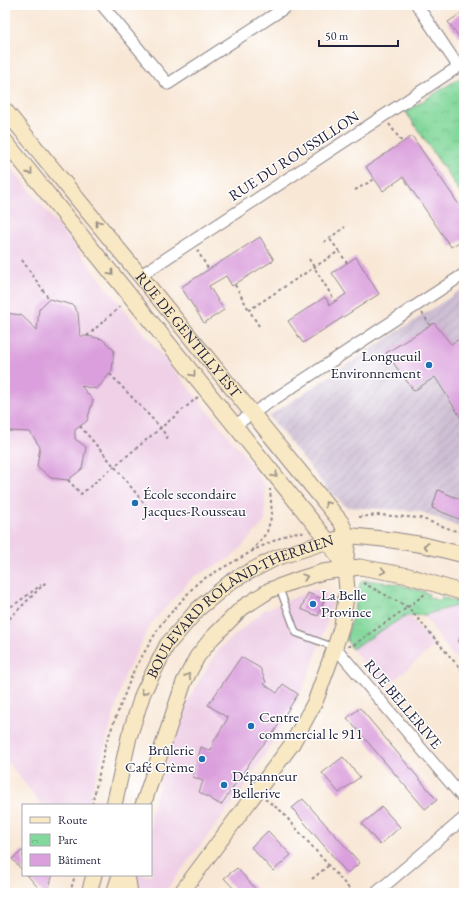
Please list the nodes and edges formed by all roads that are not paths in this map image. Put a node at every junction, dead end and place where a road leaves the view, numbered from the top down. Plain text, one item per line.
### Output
1 (102, 5) edge
2 (288, 5) edge
3 (417, 5) edge
4 (461, 64) edge
5 (5, 110) edge
6 (5, 141) edge
7 (464, 274) edge
8 (141, 275) junction
9 (253, 414) junction
10 (235, 425) junction
11 (348, 537) junction
12 (328, 541) junction
13 (464, 555) edge
14 (345, 568) junction
15 (279, 587) junction
16 (464, 593) edge
17 (335, 647) junction
18 (464, 799) edge
19 (114, 804) edge
20 (143, 804) edge
21 (464, 818) edge
22 (94, 876) edge
23 (120, 876) edge
24 (127, 876) edge
25 (184, 892) edge
26 (88, 893) edge
27 (114, 893) edge
28 (130, 893) edge
29 (376, 893) edge

1 - 2 street
3 - 4 street
4 - 8 street, RUE DU ROUSSILLON
8 -> 5 street, RUE DE GENTILLY EST
6 -> 10 street, RUE DE GENTILLY EST
7 - 9 street
8 - 9 street, RUE DE GENTILLY EST
9 - 10 street
11 -> 9 street, RUE DE GENTILLY EST
10 -> 12 street, RUE DE GENTILLY EST
11 - 12 street, BOULEVARD ROLAND-THERRIEN
13 -> 11 street, BOULEVARD ROLAND-THERRIEN
11 - 14 street, RUE DE GENTILLY EST
12 - 14 street, RUE DE GENTILLY EST
12 -> 19 street, BOULEVARD ROLAND-THERRIEN
15 -> 14 street, BOULEVARD ROLAND-THERRIEN
14 -> 16 street, BOULEVARD ROLAND-THERRIEN
14 - 17 street, RUE DE GENTILLY EST
15 - 17 lane
20 -> 15 street, BOULEVARD ROLAND-THERRIEN
17 - 18 street, RUE BELLERIVE
17 - 25 street, RUE DE GENTILLY EST
21 - 29 street
22 - 26 street
23 - 27 street
24 - 28 street

